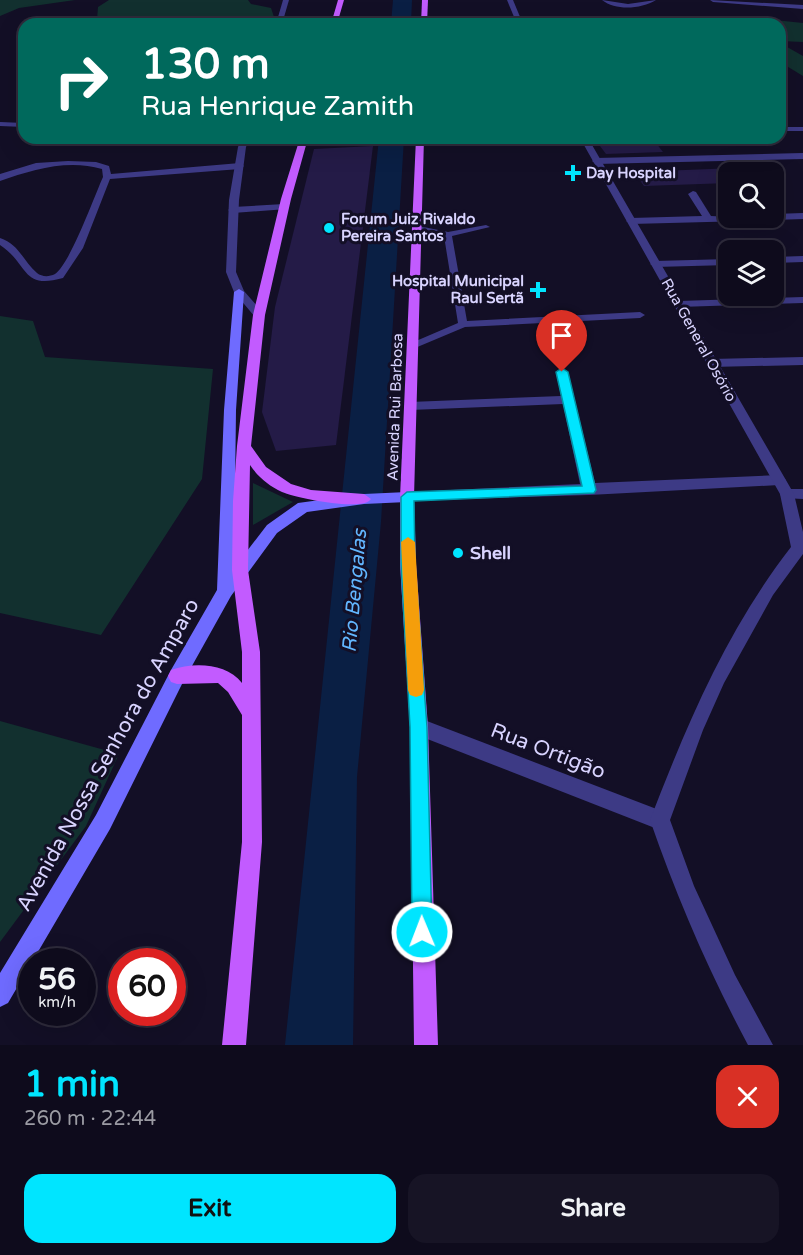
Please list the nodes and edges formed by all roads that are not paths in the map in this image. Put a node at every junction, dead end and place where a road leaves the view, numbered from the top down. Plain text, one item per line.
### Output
1 (286, 0) edge
2 (341, 0) edge
3 (425, 0) edge
4 (509, 0) edge
5 (604, 0) edge
6 (654, 0) edge
7 (713, 0) edge
8 (803, 7) edge
9 (281, 18) edge
10 (336, 18) edge
11 (424, 18) edge
12 (517, 18) edge
13 (0, 124) edge
14 (18, 125) edge
15 (786, 129) edge
16 (803, 129) edge
17 (242, 144) edge
18 (302, 144) edge
19 (420, 144) edge
20 (587, 144) edge
21 (803, 156) edge
22 (596, 161) junction
23 (240, 166) junction
24 (108, 177) junction
25 (0, 178) edge
26 (693, 194) dead end
27 (284, 207) junction
28 (233, 210) junction
29 (803, 216) edge
30 (784, 217) edge
31 (708, 219) junction
32 (718, 219) edge
33 (631, 221) junction
34 (486, 226) dead end
35 (417, 227) junction
36 (448, 234) junction
37 (0, 241) edge
38 (803, 259) edge
39 (784, 260) edge
40 (718, 262) edge
41 (655, 264) junction
42 (239, 292) junction
43 (803, 300) edge
44 (679, 304) junction
45 (258, 315) junction
46 (640, 315) dead end
47 (463, 324) junction
48 (412, 346) junction
49 (803, 361) edge
50 (711, 363) junction
51 (562, 372) dead end
52 (567, 400) junction
53 (410, 406) junction
54 (244, 446) junction
55 (789, 489) edge
56 (589, 490) junction
57 (407, 497) junction
58 (364, 499) junction
59 (801, 550) edge
60 (240, 570) junction
61 (225, 591) junction
62 (177, 676) junction
63 (250, 711) junction
64 (419, 727) junction
65 (660, 820) junction
66 (0, 995) edge
67 (234, 1045) edge
68 (426, 1045) edge
69 (761, 1045) edge

1 - 9 street
2 - 10 main road
3 - 11 main road
4 - 12 street
5 - 6 lane
7 - 8 street
13 - 14 street
15 - 16 lane
17 - 23 street
18 - 27 main road
19 - 35 main road, Avenida Rui Barbosa
20 - 22 street, Rua General Osório
21 - 22 street
22 - 33 street, Rua General Osório
23 - 24 street
23 - 28 street
24 - 25 street
24 - 37 street
26 - 31 street
27 - 28 street
27 - 45 main road
28 - 42 street
29 - 30 street
31 - 32 street
31 - 33 street
33 - 41 street, Rua General Osório
34 - 36 lane
35 - 36 lane
35 - 48 main road, Avenida Rui Barbosa
36 - 47 lane
38 - 39 street
40 - 41 street
41 - 44 street, Rua General Osório
42 - 45 street
42 - 61 main road
43 - 44 street
44 - 50 street, Rua General Osório
45 - 54 main road
46 - 47 lane
47 - 48 lane
48 - 53 main road, Avenida Rui Barbosa
49 - 50 street
50 - 55 street, Rua General Osório
51 - 52 street
52 - 53 street
52 - 56 street
53 - 57 main road, Avenida Rui Barbosa
54 - 58 main road
54 - 60 main road
55 - 56 street
55 - 59 street, Rua General Osório
56 - 57 street
57 - 58 main road, Avenida Nossa Senhora do Amparo
57 - 64 main road, Avenida Rui Barbosa
58 - 60 main road, Avenida Nossa Senhora do Amparo
59 - 65 street, Rua General Osório
60 - 61 main road, Avenida Nossa Senhora do Amparo
60 - 63 main road
61 - 62 main road, Avenida Nossa Senhora do Amparo
62 - 63 main road
62 - 66 main road, Avenida Nossa Senhora do Amparo
63 - 67 main road
64 - 65 street, Rua Ortigão
64 - 68 main road, Avenida Rui Barbosa
65 - 69 street

